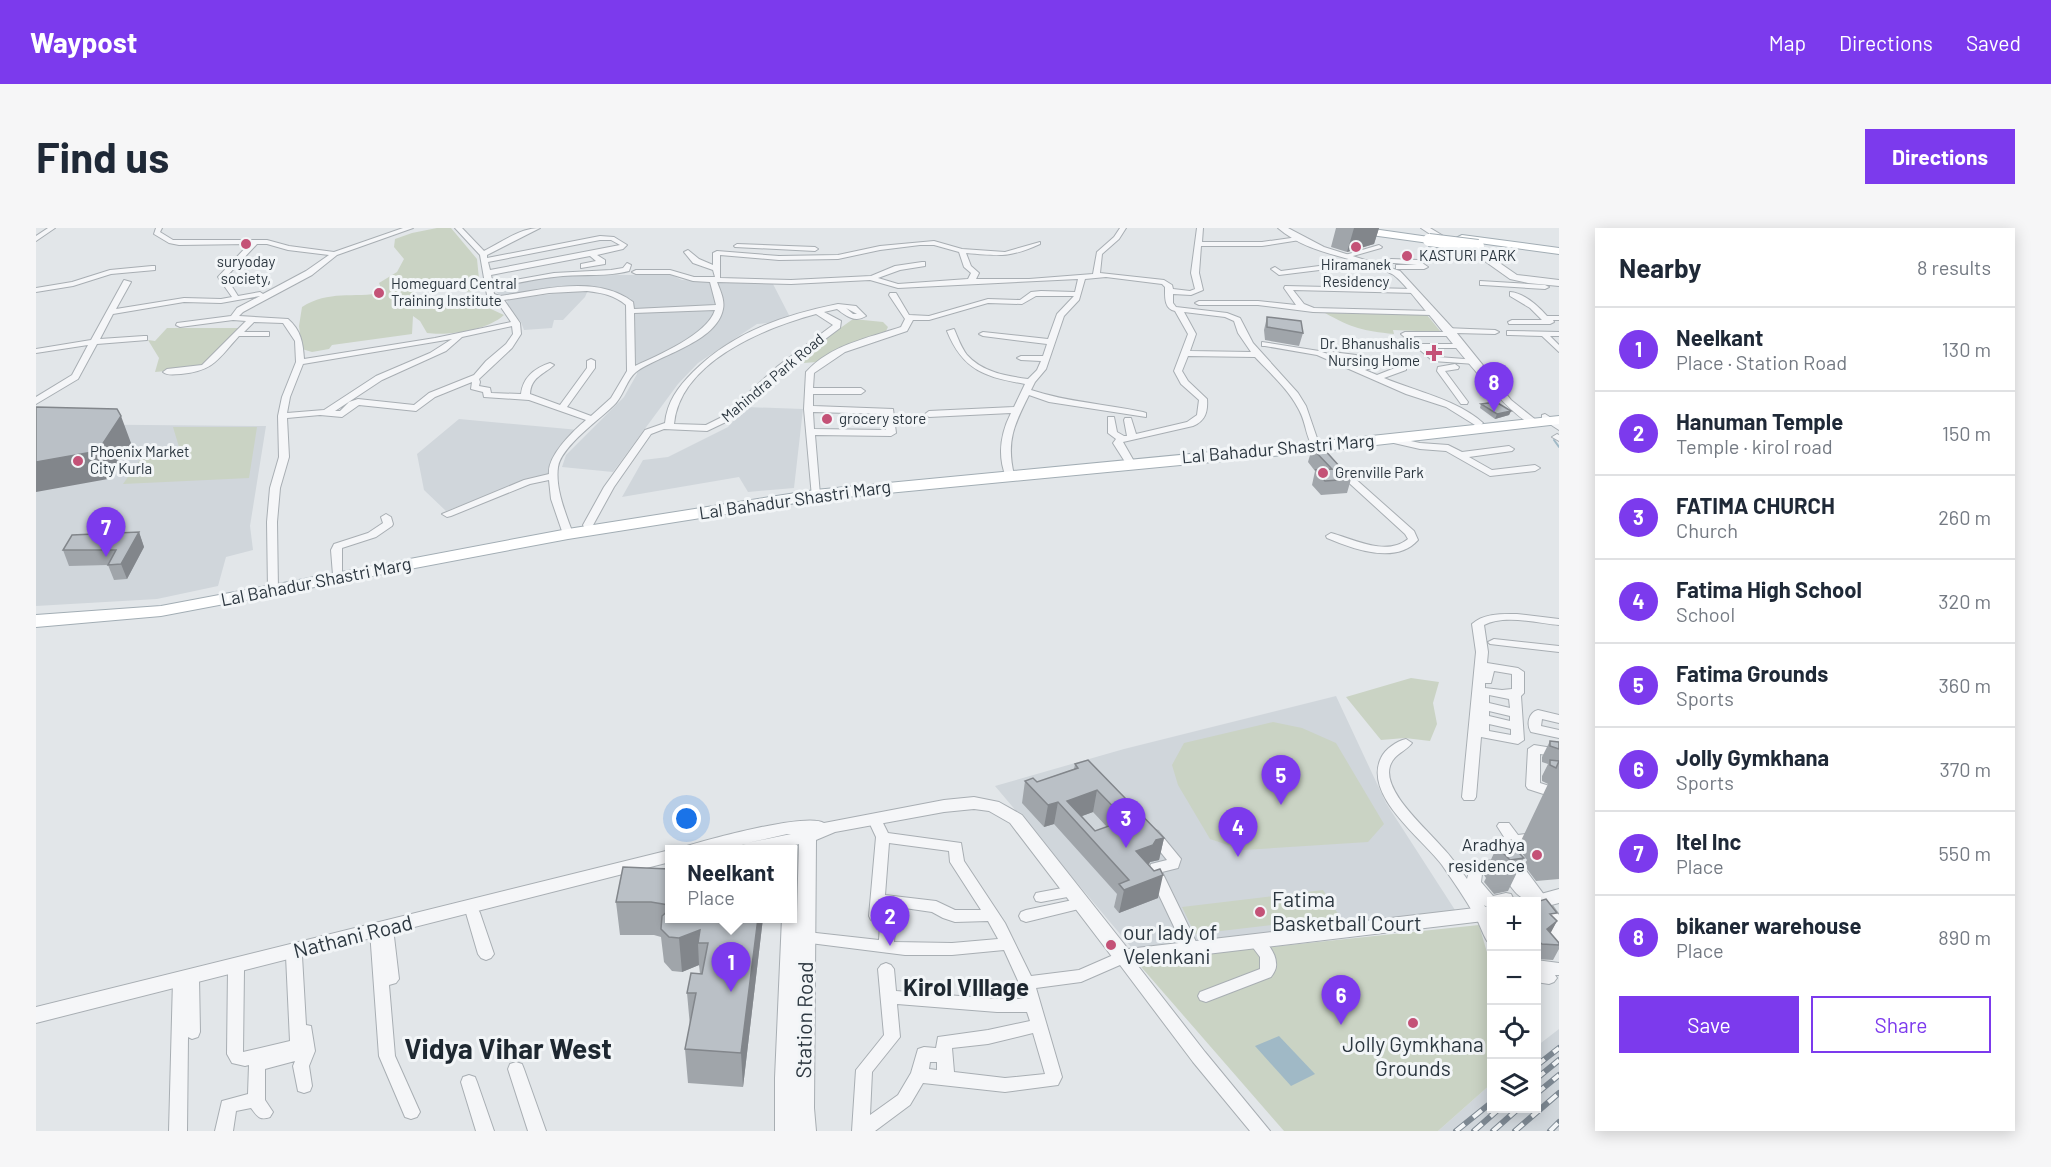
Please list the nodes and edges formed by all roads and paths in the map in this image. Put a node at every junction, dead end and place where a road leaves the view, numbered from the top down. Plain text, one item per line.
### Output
1 (52, 228) edge
2 (159, 228) edge
3 (410, 228) edge
4 (458, 228) edge
5 (535, 228) edge
6 (1123, 228) edge
7 (1200, 228) edge
8 (1282, 228) edge
9 (1342, 228) edge
10 (1388, 228) edge
11 (1422, 230) edge
12 (36, 239) edge
13 (1298, 239) junction
14 (255, 242) junction
15 (179, 243) junction
16 (1038, 243) dead end
17 (1197, 244) junction
18 (736, 246) dead end
19 (1380, 247) dead end
20 (1527, 250) junction
21 (962, 251) junction
22 (1559, 251) edge
23 (688, 252) dead end
24 (176, 254) dead end
25 (335, 254) junction
26 (590, 254) junction
27 (1387, 256) dead end
28 (484, 257) junction
29 (572, 257) junction
30 (838, 257) junction
31 (1559, 257) edge
32 (1356, 259) junction
33 (550, 261) junction
34 (532, 264) junction
35 (922, 264) dead end
36 (584, 266) junction
37 (627, 266) dead end
38 (1395, 266) junction
39 (152, 268) dead end
40 (515, 268) junction
41 (716, 269) junction
42 (561, 270) junction
43 (636, 272) dead end
44 (490, 273) junction
45 (543, 274) junction
46 (1096, 276) junction
47 (527, 277) junction
48 (1082, 277) junction
49 (870, 278) junction
50 (845, 279) junction
51 (716, 280) junction
52 (971, 281) junction
53 (127, 282) dead end
54 (945, 283) junction
55 (1483, 283) dead end
56 (1549, 286) edge
57 (488, 287) junction
58 (279, 289) junction
59 (36, 290) edge
60 (1169, 291) junction
61 (1413, 291) junction
62 (1079, 292) junction
63 (1191, 293) junction
64 (1513, 294) dead end
65 (893, 295) dead end
66 (499, 298) junction
67 (237, 299) junction
68 (1199, 303) junction
69 (838, 306) dead end
70 (720, 307) junction
71 (1306, 309) junction
72 (631, 311) junction
73 (817, 311) junction
74 (1179, 311) junction
75 (110, 312) junction
76 (1204, 313) junction
77 (1432, 313) junction
78 (232, 318) junction
79 (252, 319) junction
80 (909, 319) junction
81 (1559, 320) edge
82 (1512, 322) dead end
83 (516, 323) junction
84 (180, 325) dead end
85 (951, 331) dead end
86 (1450, 332) junction
87 (1495, 332) dead end
88 (1510, 333) dead end
89 (236, 334) junction
90 (266, 334) dead end
91 (983, 334) dead end
92 (1546, 334) junction
93 (1559, 334) edge
94 (459, 335) junction
95 (144, 338) dead end
96 (95, 342) junction
97 (1052, 342) junction
98 (1264, 344) dead end
99 (1463, 347) junction
100 (1559, 350) edge
101 (36, 351) edge
102 (1185, 353) junction
103 (1319, 353) junction
104 (1365, 353) dead end
105 (1258, 355) junction
106 (1353, 357) junction
107 (1020, 358) dead end
108 (1046, 359) junction
109 (591, 361) dead end
110 (1340, 361) junction
111 (1383, 361) dead end
112 (300, 362) junction
113 (550, 365) dead end
114 (1477, 365) junction
115 (1403, 368) dead end
116 (1357, 370) junction
117 (631, 371) junction
118 (167, 372) dead end
119 (1376, 378) junction
120 (474, 379) junction
121 (1029, 387) junction
122 (809, 391) junction
123 (861, 391) dead end
124 (525, 397) junction
125 (36, 401) edge
126 (1464, 402) dead end
127 (563, 407) junction
128 (808, 408) junction
129 (1017, 410) junction
130 (327, 412) junction
131 (929, 414) dead end
132 (1143, 415) dead end
133 (282, 416) junction
134 (592, 419) junction
135 (1111, 419) dead end
136 (1128, 420) dead end
137 (1478, 423) junction
138 (1550, 424) edge
139 (669, 426) junction
140 (810, 432) junction
141 (1100, 433) dead end
142 (1122, 436) junction
143 (1388, 439) junction
144 (1313, 443) junction
145 (1509, 449) dead end
146 (1461, 455) junction
147 (1128, 460) junction
148 (1535, 468) dead end
149 (1009, 472) junction
150 (554, 476) junction
151 (814, 492) junction
152 (696, 511) junction
153 (447, 514) dead end
154 (387, 517) dead end
155 (588, 525) junction
156 (568, 532) junction
157 (1331, 536) dead end
158 (337, 573) junction
159 (272, 588) junction
160 (161, 608) junction
161 (36, 614) edge
162 (36, 621) edge
163 (1559, 622) edge
164 (1494, 642) dead end
165 (1559, 649) edge
166 (1480, 712) junction
167 (1559, 718) edge
168 (1516, 721) junction
169 (1535, 729) junction
170 (1559, 734) edge
171 (1406, 743) dead end
172 (1559, 752) edge
173 (1534, 767) junction
174 (1551, 771) edge
175 (1469, 797) dead end
176 (1549, 798) edge
177 (875, 820) junction
178 (1534, 824) dead end
179 (1145, 825) edge
180 (1504, 826) dead end
181 (809, 831) junction
182 (883, 837) junction
183 (1544, 837) junction
184 (788, 839) edge
185 (1513, 839) junction
186 (731, 845) edge
187 (763, 845) edge
188 (1559, 848) edge
189 (665, 857) edge
190 (801, 862) edge
191 (665, 867) edge
192 (1559, 896) edge
193 (1041, 897) dead end
194 (1073, 897) junction
195 (1531, 897) edge
196 (1533, 897) edge
197 (878, 899) junction
198 (1487, 900) edge
199 (1541, 901) edge
200 (1487, 903) edge
201 (477, 909) junction
202 (1487, 909) edge
203 (1541, 911) edge
204 (992, 915) junction
205 (1026, 916) dead end
206 (791, 923) edge
207 (382, 932) junction
208 (1556, 938) edge
209 (807, 939) junction
210 (1256, 941) junction
211 (1009, 945) junction
212 (886, 947) junction
213 (1191, 948) junction
214 (486, 954) dead end
215 (296, 956) junction
216 (1123, 957) junction
217 (886, 969) dead end
218 (236, 970) junction
219 (186, 981) junction
220 (1026, 983) junction
221 (1206, 996) dead end
222 (889, 998) junction
223 (1033, 1005) junction
224 (36, 1015) edge
225 (36, 1024) edge
226 (1039, 1025) junction
227 (307, 1051) junction
228 (944, 1056) junction
229 (516, 1069) dead end
230 (919, 1075) junction
231 (946, 1079) junction
232 (470, 1082) dead end
233 (304, 1086) dead end
234 (411, 1112) dead end
235 (178, 1131) edge
236 (224, 1131) edge
237 (485, 1131) edge
238 (537, 1131) edge
239 (786, 1131) edge
240 (805, 1131) edge
241 (861, 1131) edge
242 (1261, 1131) edge

1 - 12 street
2 - 15 street
3 - 25 street
4 - 28 street
5 - 28 street
6 - 46 street
7 - 17 street
8 - 13 street
9 - 20 main road, bridge
10 - 11 main road
11 - 20 main road
11 - 56 street
13 - 17 street
13 - 32 street
14 - 15 street
14 - 25 street
14 - 67 street
15 - 24 street
16 - 21 street
17 - 63 street
18 - 30 street
19 - 32 street
20 - 22 main road
20 - 31 main road
21 - 30 street
21 - 52 street
23 - 41 street
25 - 58 street
26 - 28 street
26 - 29 street
26 - 36 street
27 - 38 street
28 - 44 street
29 - 33 street
29 - 36 street
30 - 41 street
30 - 50 street
32 - 32 street
32 - 38 street
33 - 34 street
33 - 42 street
34 - 40 street
34 - 45 street
35 - 49 street
36 - 42 street
37 - 57 street
38 - 61 street
39 - 59 street
40 - 44 street
40 - 47 street
41 - 51 street
42 - 45 street
43 - 51 street
44 - 47 street
44 - 57 street
45 - 47 street
46 - 48 street
46 - 60 street
48 - 52 street
48 - 62 street
49 - 50 street
49 - 54 street
50 - 51 street
51 - 70 street
52 - 54 street
53 - 75 street
54 - 62 street
55 - 56 street
57 - 66 street
58 - 67 street
58 - 78 street
60 - 63 street
60 - 74 street
61 - 71 street
61 - 77 street
62 - 80 street
62 - 97 street
63 - 68 street
64 - 81 street
65 - 80 street
66 - 72 street
66 - 83 street
67 - 75 street
68 - 71 street
68 - 76 street
69 - 73 street
70 - 72 street
70 - 117 street
71 - 77 street
72 - 117 street
73 - 139 street
73 - 139 street, Mahindra Park Road
74 - 76 street
74 - 102 street
75 - 96 street
76 - 105 street
77 - 86 street
78 - 79 street
78 - 84 street
79 - 89 street
79 - 112 street
80 - 122 street
81 - 82 street
83 - 94 street
83 - 120 street
85 - 121 street
86 - 87 street
86 - 99 street
86 - 99 street
88 - 92 street
89 - 90 street
89 - 118 street
91 - 97 street
92 - 93 street
92 - 100 street
94 - 112 street
94 - 130 street
95 - 96 street
96 - 101 street
96 - 125 street
97 - 108 street
98 - 103 street
99 - 114 street
99 - 114 street
102 - 105 street
102 - 142 street
103 - 106 street
103 - 110 street
104 - 106 street
105 - 144 street
106 - 110 street
107 - 108 street
108 - 121 street
109 - 127 street
110 - 116 street
111 - 116 street
112 - 133 street
113 - 124 street
114 - 126 street
114 - 138 street
115 - 119 street
116 - 119 street
117 - 134 street
119 - 137 street
120 - 124 street
120 - 130 street
121 - 129 street
121 - 132 street
122 - 123 street
122 - 128 street
124 - 127 street
127 - 134 street
128 - 140 street
128 - 140 street
129 - 131 street
129 - 149 street
130 - 133 street
133 - 159 street
134 - 150 street
135 - 142 street
136 - 142 street
137 - 138 main road, Lal Bahadur Shastri Marg
137 - 144 main road, Lal Bahadur Shastri Marg
138 - 143 main road, Lal Bahadur Shastri Marg
139 - 155 street
140 - 151 street
141 - 142 street
142 - 147 street
143 - 144 main road, Lal Bahadur Shastri Marg
143 - 146 street
144 - 147 main road, Lal Bahadur Shastri Marg
144 - 157 street
145 - 146 street
146 - 148 street
147 - 149 main road, Lal Bahadur Shastri Marg
149 - 151 main road, Lal Bahadur Shastri Marg
150 - 153 street
150 - 156 street
151 - 152 main road, Lal Bahadur Shastri Marg
152 - 155 main road, Lal Bahadur Shastri Marg
152 - 156 main road, Lal Bahadur Shastri Marg
154 - 158 street
155 - 156 main road, Lal Bahadur Shastri Marg
156 - 158 main road, Lal Bahadur Shastri Marg
156 - 159 main road, Lal Bahadur Shastri Marg
158 - 159 main road, Lal Bahadur Shastri Marg
159 - 160 main road, Lal Bahadur Shastri Marg
160 - 161 main road, Lal Bahadur Shastri Marg
160 - 162 main road, Lal Bahadur Shastri Marg
163 - 166 street
164 - 165 street
166 - 168 street
166 - 168 street
166 - 175 street
167 - 169 street
168 - 169 street
169 - 170 street
169 - 172 street
171 - 200 street
172 - 173 street
173 - 174 street
173 - 176 street
177 - 181 street
177 - 182 street
177 - 194 street
178 - 183 street
179 - 213 street
180 - 185 street
181 - 184 street
181 - 190 street, Station Road
182 - 197 street
182 - 204 street
183 - 185 street
183 - 188 street
184 - 186 street
184 - 187 street
185 - 196 street
189 - 201 street, Nathani Road
190 - 209 street, Station Road
191 - 201 street, Nathani Road
192 - 199 street
193 - 194 street
194 - 205 street
194 - 216 street
195 - 198 street
197 - 204 street
197 - 212 street
201 - 207 street, Nathani Road
201 - 214 street
202 - 210 street
203 - 208 street
204 - 211 street
206 - 239 street
207 - 215 street, Nathani Road
207 - 219 street, Nathani Road
207 - 234 street
209 - 212 street
209 - 240 street, Station Road
210 - 213 street
210 - 221 street
211 - 212 street
211 - 220 street
213 - 216 street
215 - 218 street, Nathani Road
215 - 218 street
215 - 227 street
216 - 220 street
216 - 242 street
217 - 222 street
218 - 219 street, Nathani Road
219 - 224 street, Nathani Road
219 - 225 street, Nathani Road
219 - 235 street
220 - 223 street
222 - 223 street
222 - 241 street
223 - 226 street
226 - 228 street
226 - 231 street
227 - 233 street
227 - 236 street
228 - 230 street
228 - 231 street
229 - 238 street
230 - 231 street
230 - 241 street
232 - 237 street

